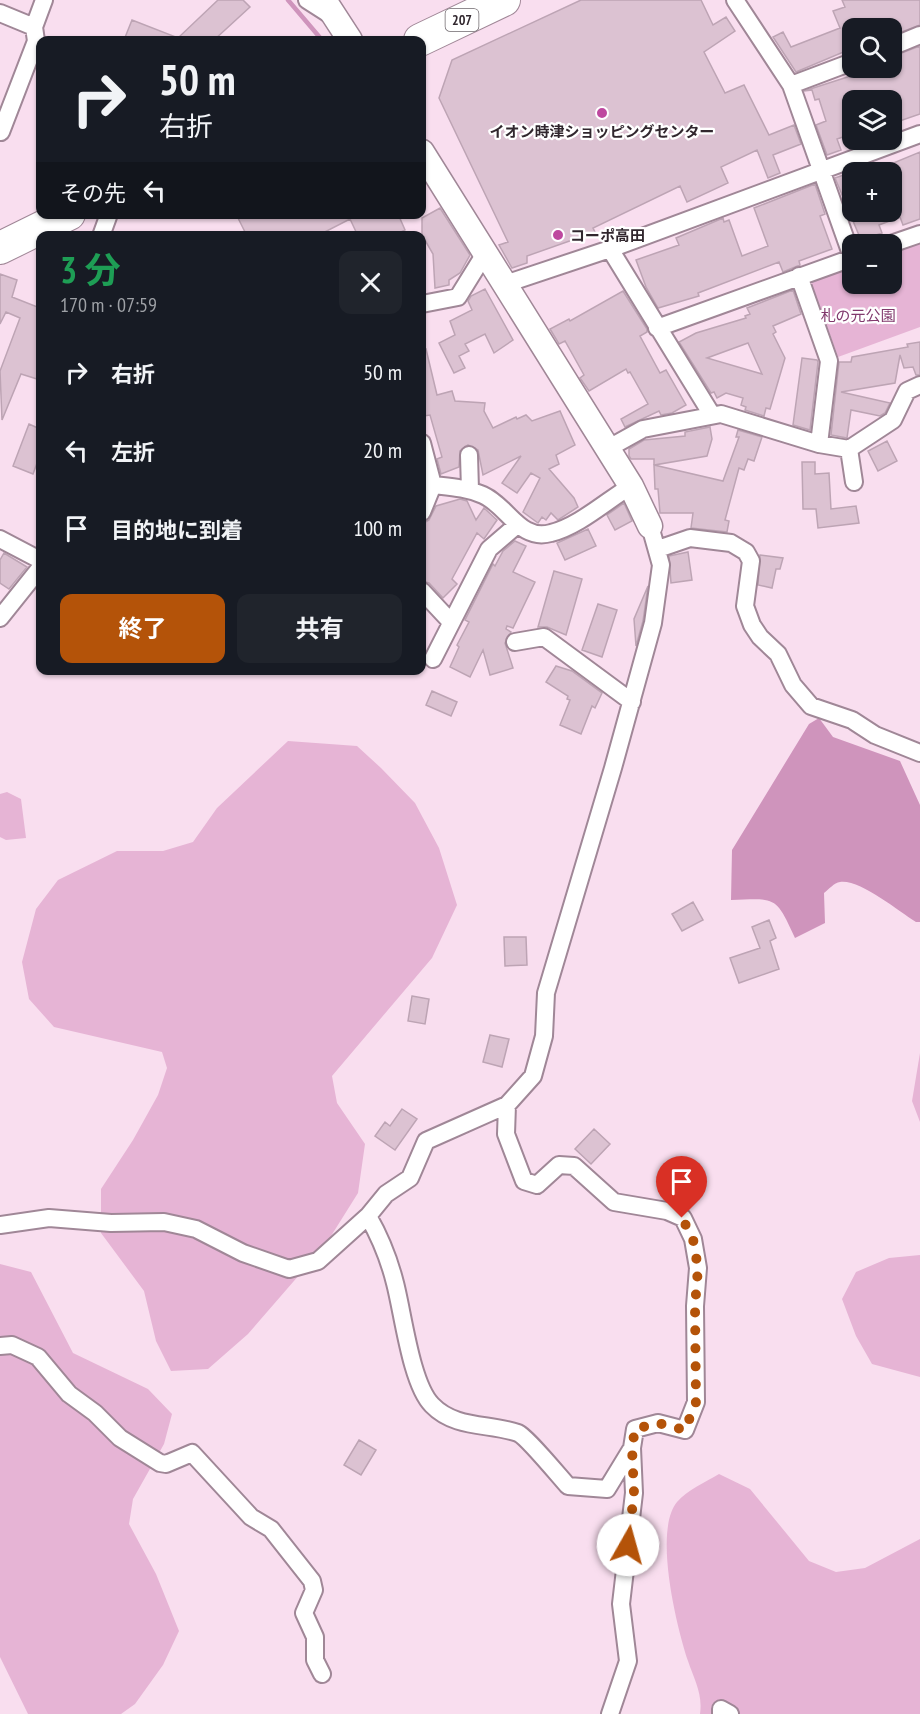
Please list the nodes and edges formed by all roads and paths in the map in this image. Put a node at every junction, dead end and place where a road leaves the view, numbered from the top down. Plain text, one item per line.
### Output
1 (44, 0) edge
2 (307, 0) edge
3 (504, 0) edge
4 (735, 0) edge
5 (330, 9) edge
6 (0, 14) edge
7 (34, 27) junction
8 (920, 35) edge
9 (347, 36) edge
10 (426, 37) edge
11 (902, 42) edge
12 (842, 66) edge
13 (791, 85) junction
14 (0, 97) edge
15 (0, 105) edge
16 (1, 132) edge
17 (920, 134) edge
18 (426, 159) edge
19 (820, 170) junction
20 (59, 219) edge
21 (843, 234) edge
22 (920, 234) edge
23 (902, 240) edge
24 (0, 248) edge
25 (610, 249) junction
26 (484, 255) junction
27 (842, 261) edge
28 (799, 276) junction
29 (505, 284) junction
30 (426, 303) edge
31 (657, 328) junction
32 (920, 385) edge
33 (712, 415) junction
34 (819, 444) junction
35 (608, 449) junction
36 (849, 450) junction
37 (469, 455) dead end
38 (426, 457) edge
39 (854, 482) dead end
40 (434, 485) junction
41 (630, 486) junction
42 (470, 490) junction
43 (426, 503) edge
44 (517, 525) junction
45 (650, 525) joint
46 (0, 539) edge
47 (658, 549) junction
48 (36, 558) edge
49 (36, 573) edge
50 (426, 595) edge
51 (0, 618) edge
52 (450, 621) junction
53 (515, 642) dead end
54 (433, 659) dead end
55 (632, 702) junction
56 (920, 753) edge
57 (507, 1105) junction
58 (368, 1216) junction
59 (0, 1225) edge
60 (0, 1346) edge
61 (632, 1448) junction
62 (322, 1674) dead end
63 (610, 1714) edge
64 (721, 1714) edge
65 (730, 1714) edge

1 - 7 street
2 - 5 street
3 - 10 highway, 207
4 - 13 street
5 - 9 street
6 - 7 street
7 - 16 street
8 - 11 street
12 - 13 street
13 - 19 street
14 - 15 street
17 - 19 street
18 - 26 street
19 - 21 street
19 - 25 street
20 - 24 highway
22 - 23 street
25 - 29 street
25 - 31 street
26 - 29 street
26 - 30 street
27 - 28 street
28 - 31 street
28 - 34 street
29 - 35 street
31 - 33 street
32 - 36 street
33 - 34 street
33 - 35 street
34 - 36 street
35 - 41 street
36 - 39 street
37 - 42 street
38 - 40 street
40 - 42 street
40 - 43 street
41 - 44 street
41 - 45 street
42 - 44 street
44 - 52 street
45 - 47 street
46 - 48 street
47 - 55 street
47 - 56 street
49 - 51 street
50 - 52 street
52 - 54 street
53 - 55 street
55 - 57 street
57 - 58 street
57 - 61 street
58 - 59 street
58 - 61 street
60 - 62 street
61 - 63 street
64 - 65 street

